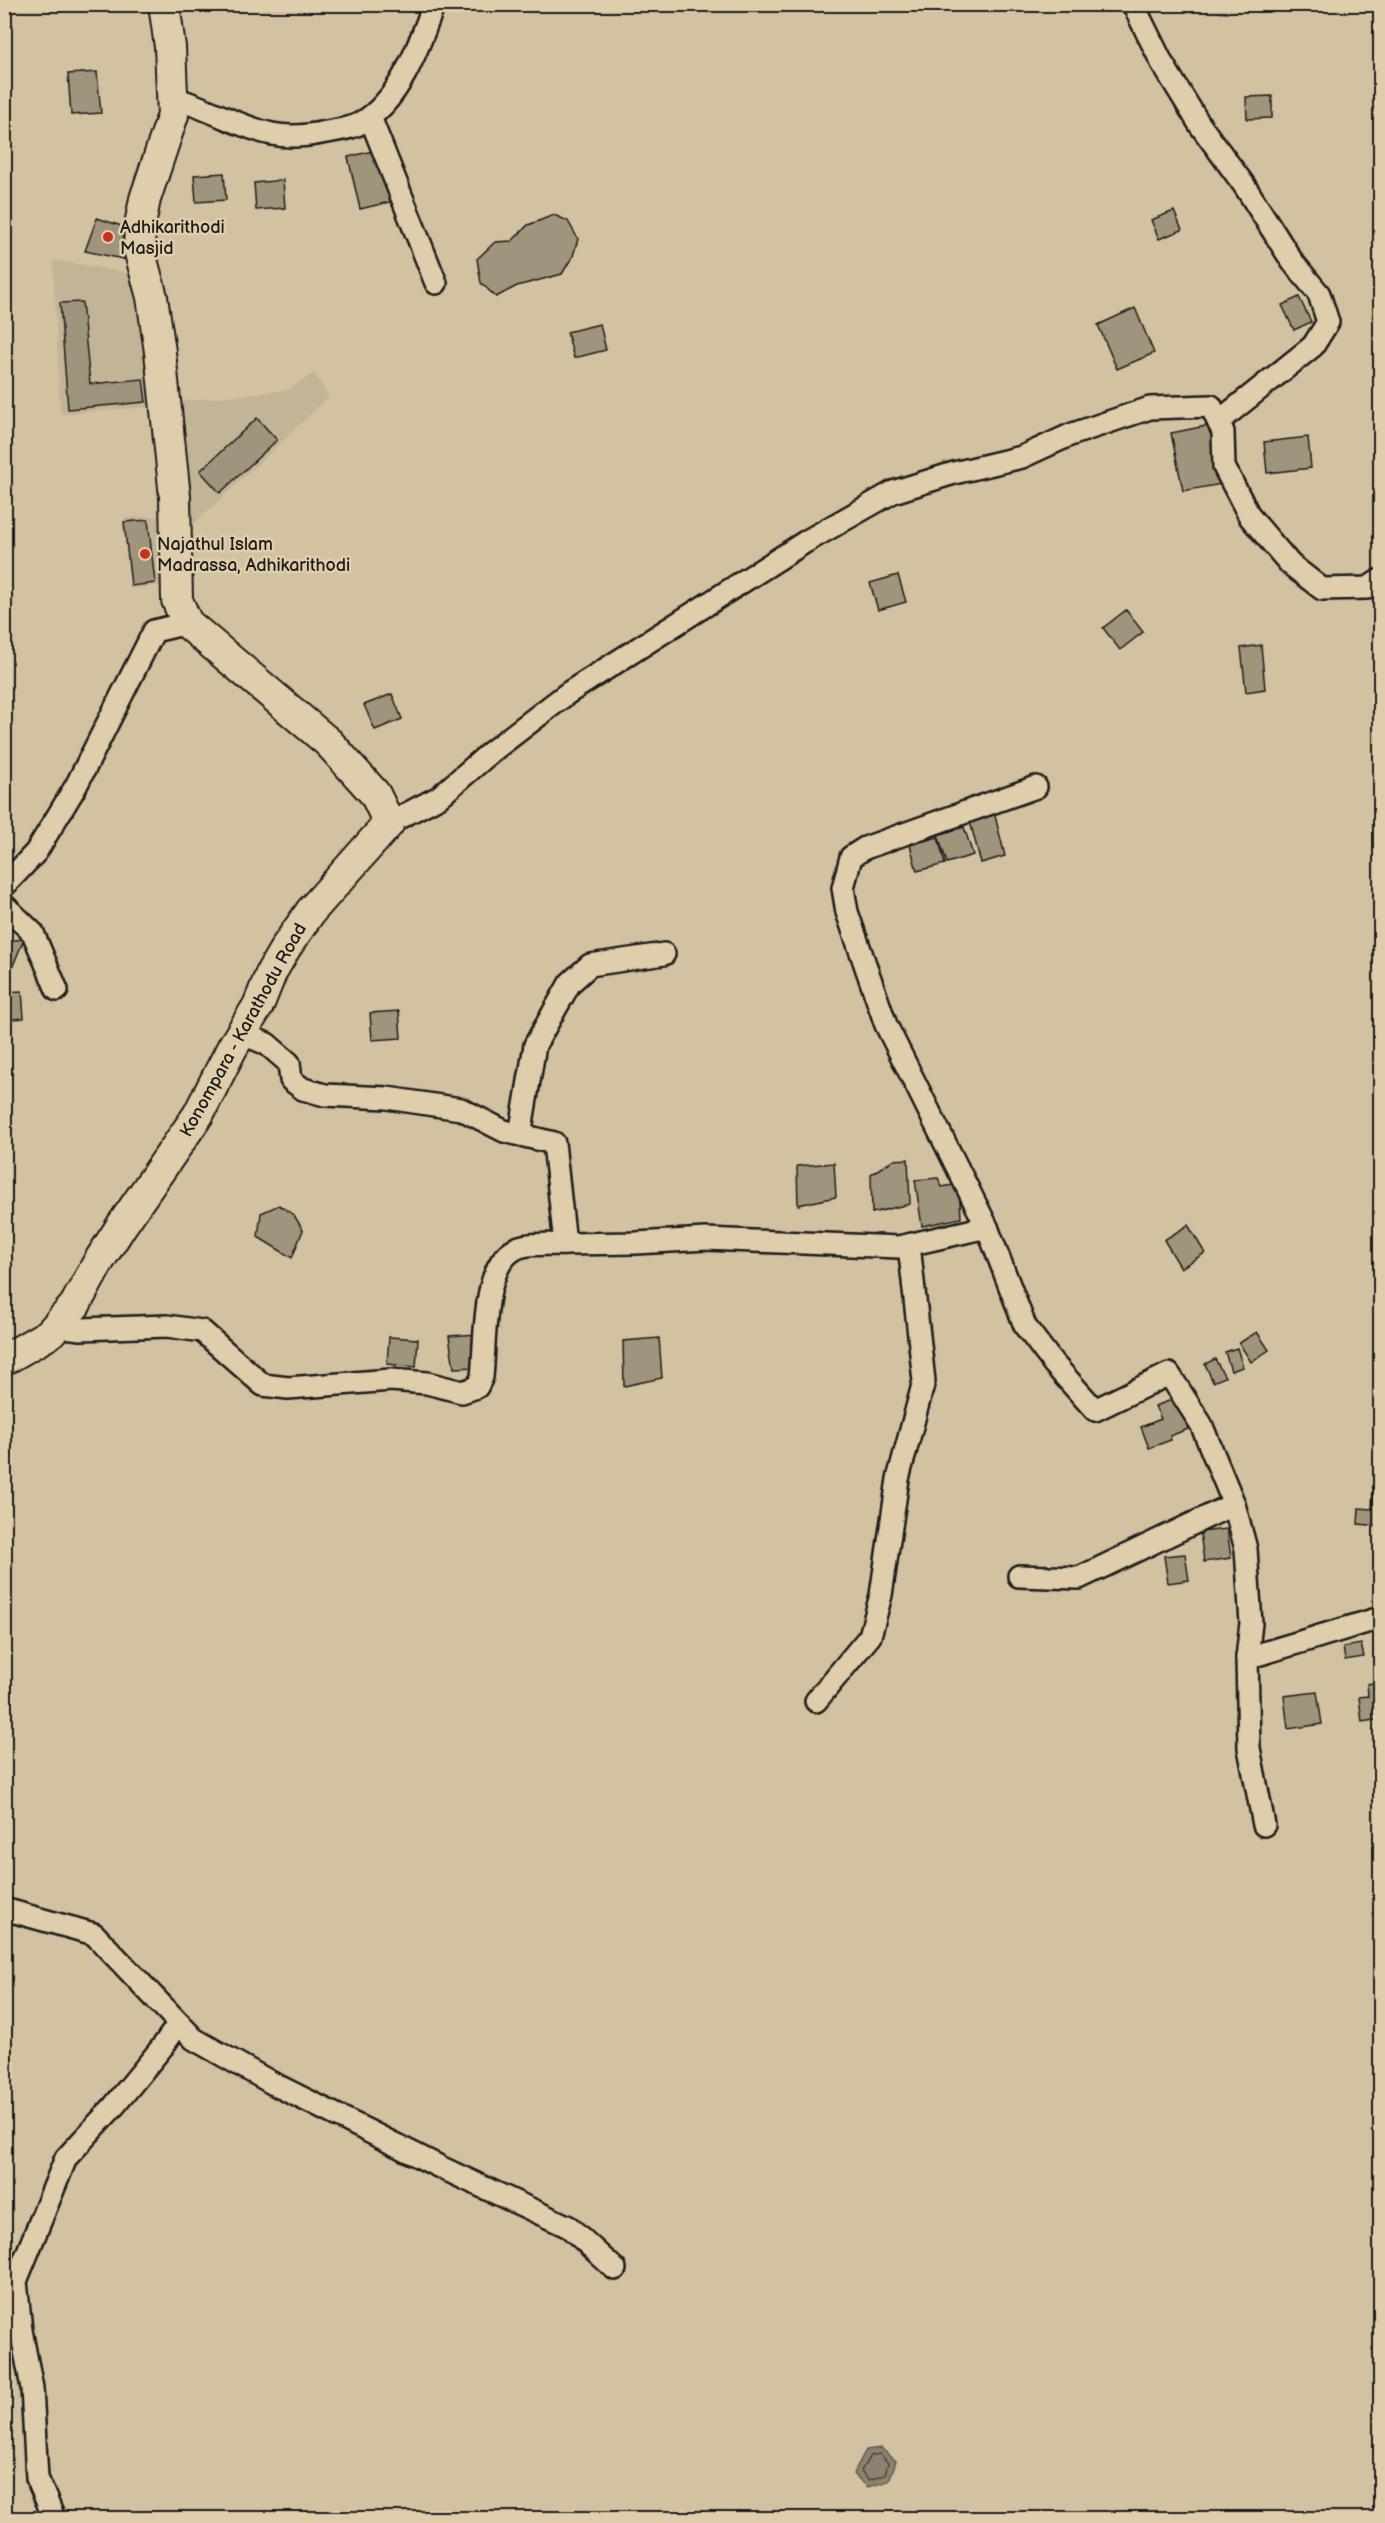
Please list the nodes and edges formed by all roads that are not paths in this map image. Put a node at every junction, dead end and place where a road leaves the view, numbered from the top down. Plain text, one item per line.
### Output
1 (164, 4) edge
2 (434, 4) edge
3 (1133, 4) edge
4 (173, 98) junction
5 (370, 117) junction
6 (436, 283) dead end
7 (1218, 422) junction
8 (1380, 580) edge
9 (187, 623) junction
10 (1036, 787) dead end
11 (389, 823) junction
12 (4, 886) edge
13 (4, 905) edge
14 (664, 954) dead end
15 (57, 990) dead end
16 (241, 1033) junction
17 (520, 1135) junction
18 (987, 1227) junction
19 (565, 1244) junction
20 (909, 1245) junction
21 (56, 1326) junction
22 (4, 1360) edge
23 (1234, 1504) junction
24 (1019, 1576) dead end
25 (1380, 1618) edge
26 (1247, 1658) junction
27 (816, 1701) dead end
28 (1264, 1825) dead end
29 (4, 1909) edge
30 (179, 2023) junction
31 (615, 2270) dead end
32 (54, 2518) edge

1 - 4 main road
2 - 5 street
3 - 7 street
4 - 5 street
4 - 9 main road
5 - 6 street
7 - 8 street
7 - 11 street
9 - 11 main road
9 - 12 street
10 - 18 street
11 - 16 main road, Konompara - Karathodu Road
13 - 15 street
14 - 17 street
16 - 17 street
16 - 21 main road, Konompara - Karathodu Road
17 - 19 street
18 - 20 street
18 - 23 street
19 - 20 street
19 - 21 street
20 - 27 street
21 - 22 main road, Konompara - Karathodu Road
23 - 24 street
23 - 26 street
25 - 26 street
26 - 28 street
29 - 30 street
30 - 31 street
30 - 32 street

